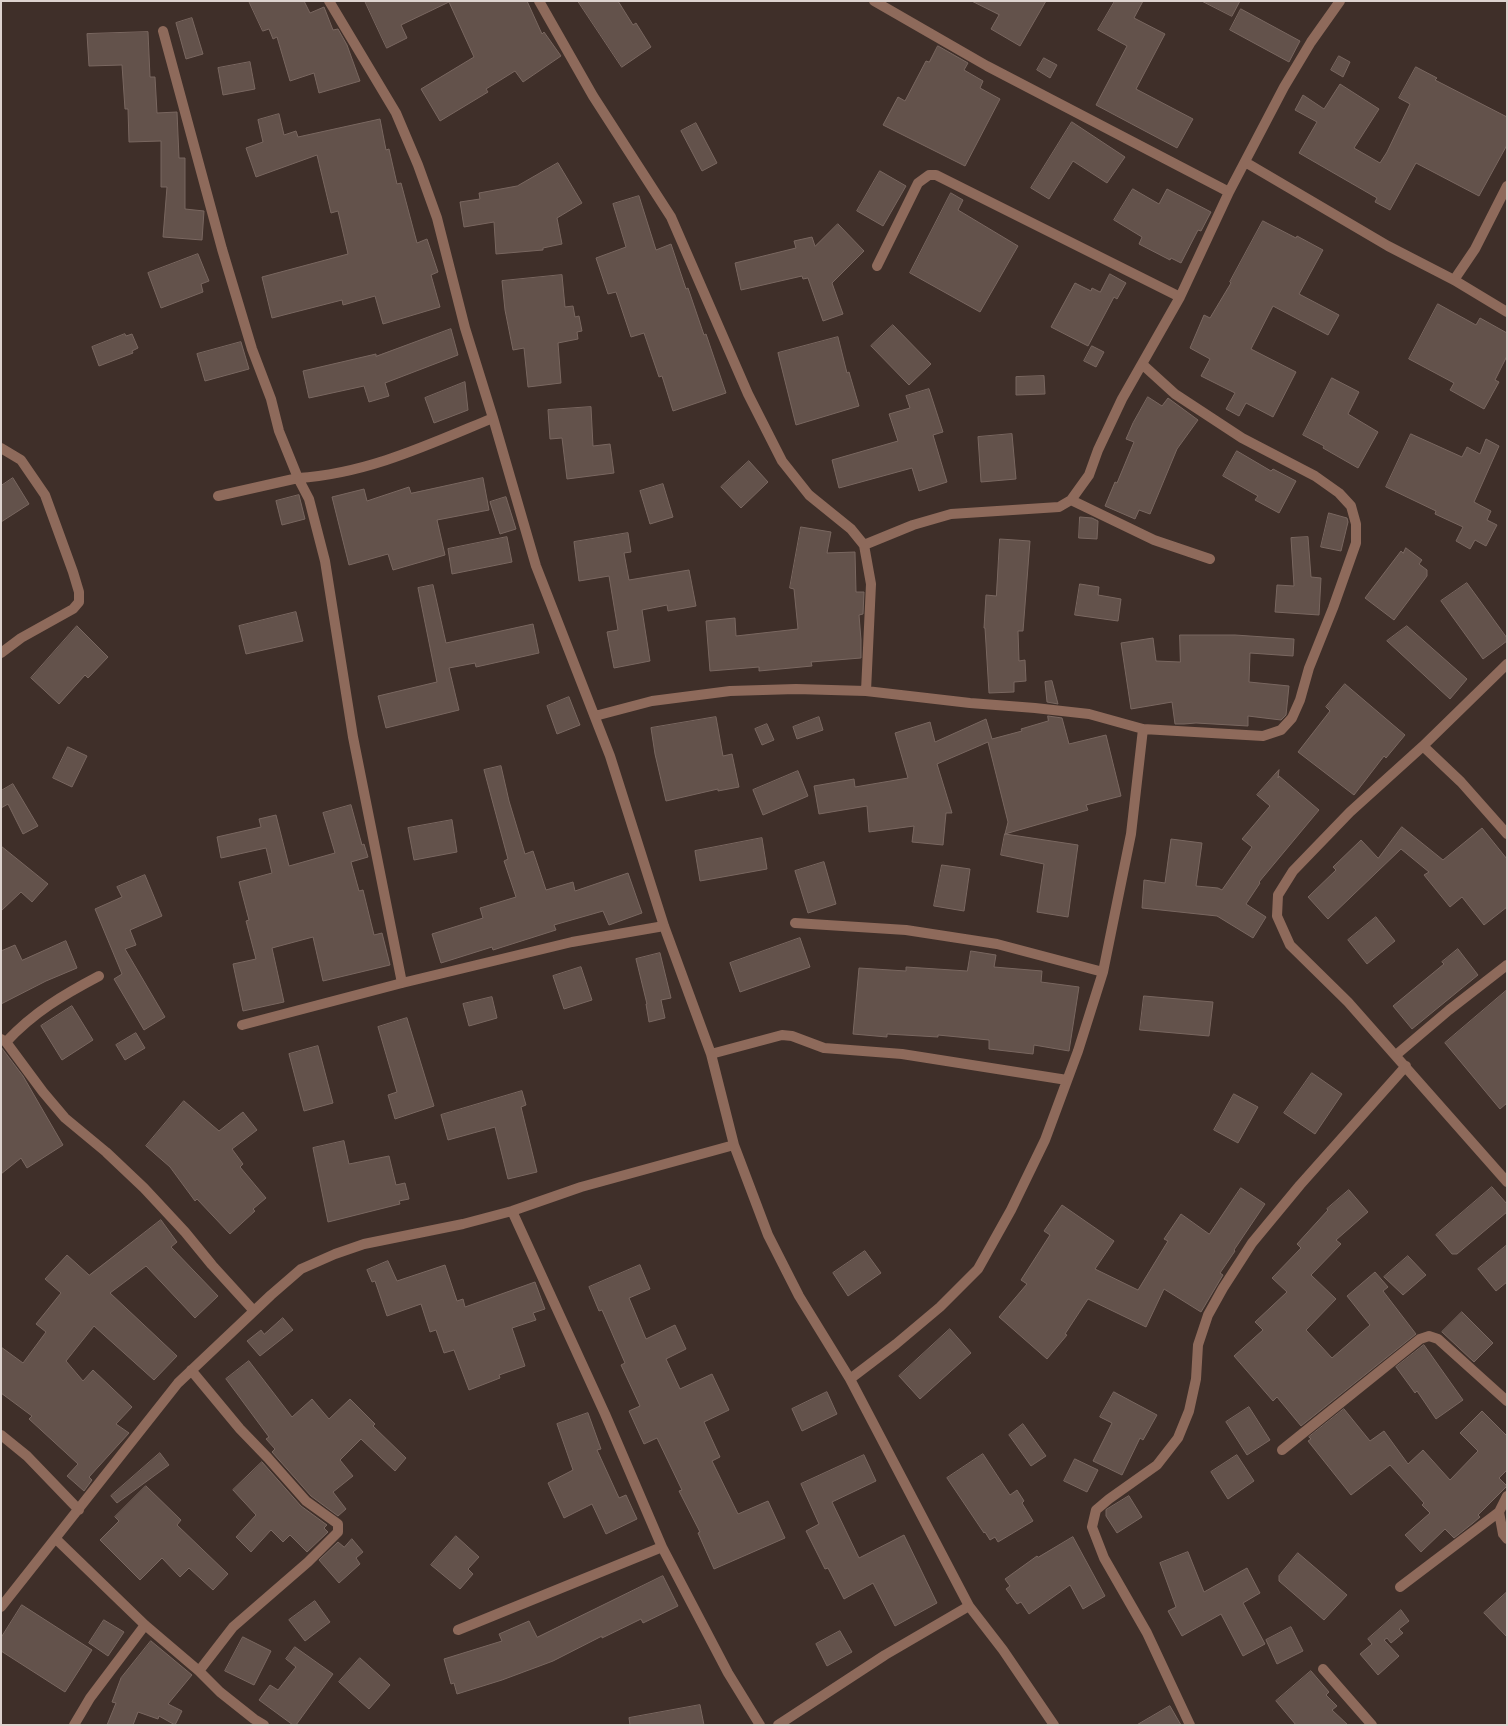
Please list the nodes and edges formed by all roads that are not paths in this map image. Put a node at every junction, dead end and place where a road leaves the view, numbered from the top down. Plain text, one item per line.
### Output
1 (329, 1) edge
2 (539, 1) edge
3 (874, 1) edge
4 (1340, 1) edge
5 (163, 31) dead end
6 (1245, 162) junction
7 (1507, 186) edge
8 (1229, 192) junction
9 (877, 266) dead end
10 (1454, 280) junction
11 (1180, 298) junction
12 (1507, 312) edge
13 (1142, 364) junction
14 (493, 418) junction
15 (1, 448) edge
16 (298, 478) junction
17 (218, 496) dead end
18 (1071, 500) junction
19 (864, 545) junction
20 (1210, 559) dead end
21 (1, 653) edge
22 (1507, 664) edge
23 (866, 691) junction
24 (595, 716) junction
25 (1143, 729) junction
26 (1423, 746) junction
27 (1507, 834) edge
28 (795, 923) dead end
29 (664, 926) junction
30 (1507, 965) edge
31 (1103, 972) junction
32 (99, 976) dead end
33 (402, 983) junction
34 (242, 1024) dead end
35 (4, 1040) edge
36 (711, 1054) junction
37 (1396, 1055) junction
38 (1406, 1066) junction
39 (1067, 1080) junction
40 (734, 1145) junction
41 (1507, 1182) edge
42 (512, 1211) junction
43 (254, 1311) junction
44 (191, 1370) junction
45 (850, 1379) junction
46 (1507, 1401) edge
47 (1, 1435) edge
48 (1282, 1450) dead end
49 (1507, 1496) edge
50 (79, 1510) junction
51 (1499, 1512) junction
52 (56, 1539) junction
53 (1507, 1540) edge
54 (662, 1547) junction
55 (1400, 1587) dead end
56 (969, 1606) junction
57 (1, 1607) edge
58 (145, 1625) junction
59 (458, 1630) dead end
60 (1324, 1669) dead end
61 (199, 1671) junction
62 (74, 1725) edge
63 (264, 1725) edge
64 (760, 1725) edge
65 (778, 1725) edge
66 (1054, 1725) edge
67 (1190, 1725) edge
68 (1372, 1725) edge

1 - 14 street
2 - 19 street
3 - 8 street
4 - 6 street
5 - 16 street
6 - 8 street
6 - 10 street
7 - 10 street
8 - 11 street
9 - 11 street
10 - 12 street
11 - 13 street
13 - 18 street
13 - 25 street
14 - 16 street
14 - 24 street
15 - 21 street
16 - 17 street
16 - 33 street
18 - 19 street
18 - 20 street
19 - 23 street
22 - 26 street
23 - 24 street
23 - 25 street
24 - 29 street
25 - 31 street
26 - 27 street
26 - 37 street
28 - 31 street
29 - 33 street
29 - 36 street
30 - 37 street
31 - 39 street
32 - 35 street
33 - 34 street
35 - 43 street
36 - 39 street
36 - 40 street
37 - 38 street
38 - 41 street
38 - 67 street
39 - 45 street
40 - 42 street
40 - 45 street
42 - 43 street
42 - 54 street
43 - 44 street
44 - 50 street
44 - 61 street
45 - 56 street
46 - 48 street
47 - 50 street
49 - 51 street
50 - 52 street
51 - 53 street
51 - 55 street
52 - 57 street
52 - 58 street
54 - 59 street
54 - 64 street
56 - 65 street
56 - 66 street
58 - 61 street
58 - 62 street
60 - 68 street
61 - 63 street

